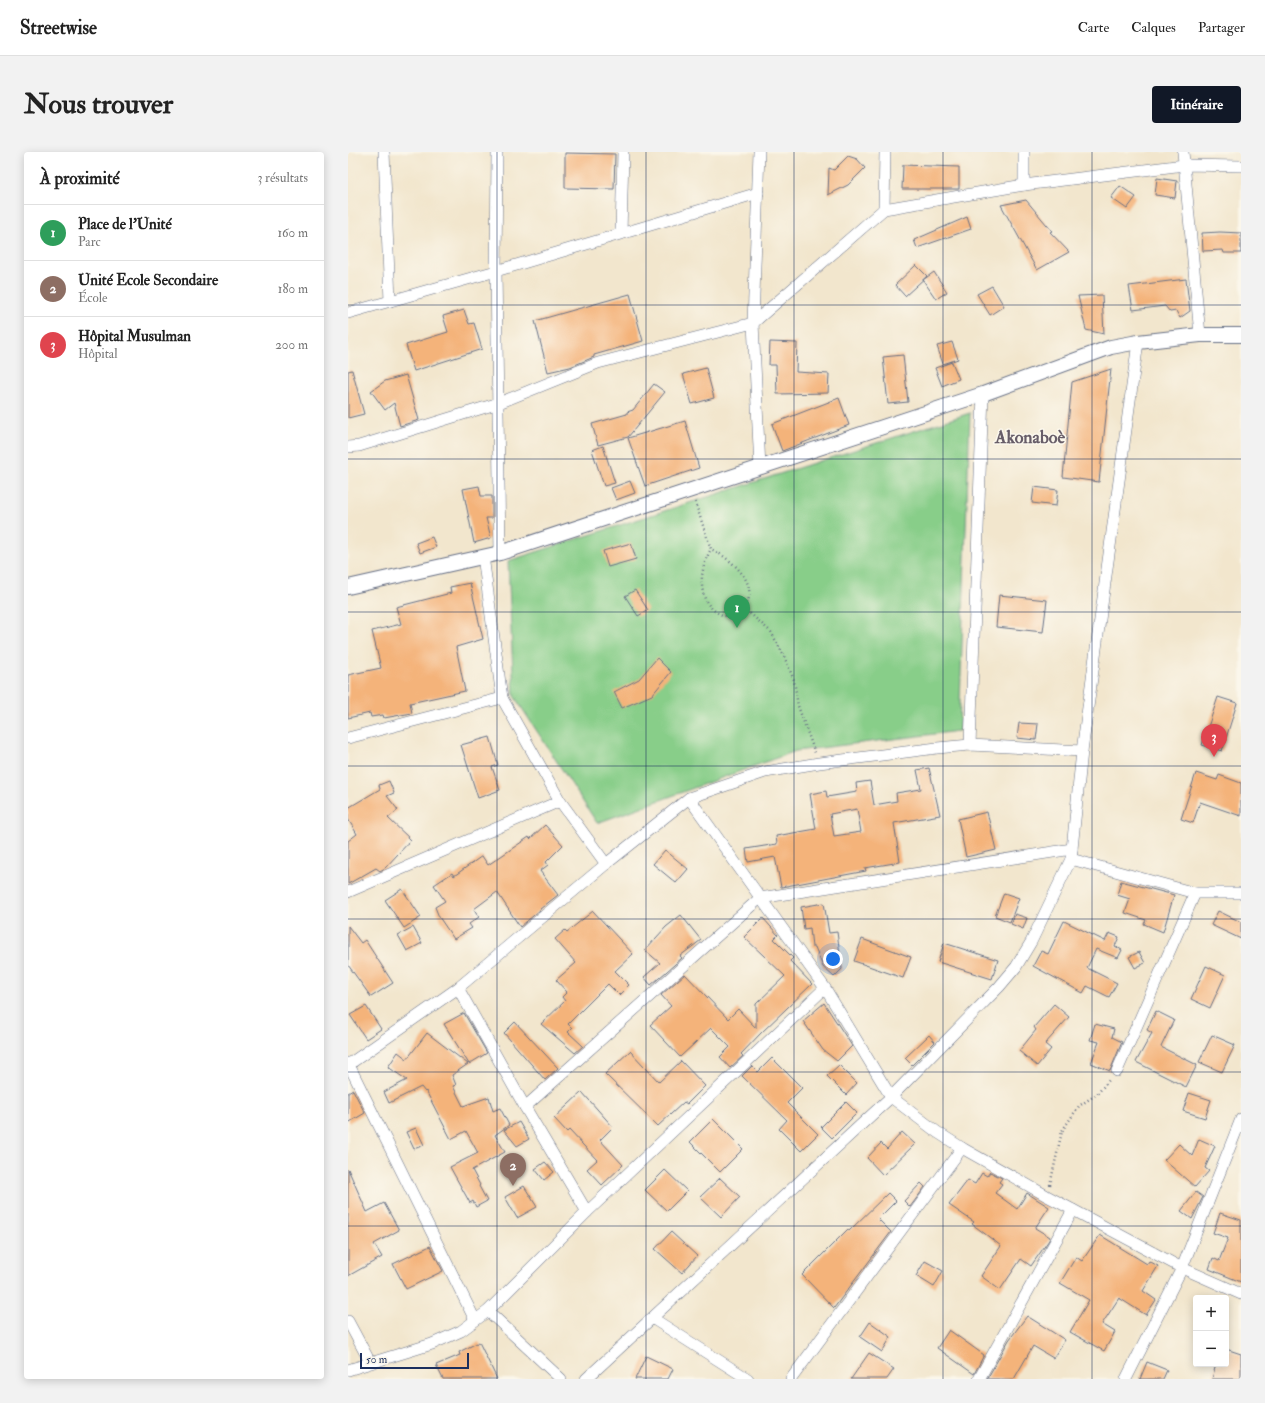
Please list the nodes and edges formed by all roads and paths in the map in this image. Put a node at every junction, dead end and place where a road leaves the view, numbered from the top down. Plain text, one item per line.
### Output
1 (384, 152) edge
2 (497, 152) edge
3 (622, 152) edge
4 (758, 152) edge
5 (885, 152) edge
6 (1024, 152) edge
7 (1183, 152) edge
8 (1184, 165) junction
9 (1241, 166) edge
10 (1024, 185) junction
11 (758, 193) junction
12 (884, 209) junction
13 (621, 234) junction
14 (496, 271) junction
15 (390, 301) junction
16 (348, 313) edge
17 (754, 323) junction
18 (1200, 335) junction
19 (1241, 335) edge
20 (1138, 342) junction
21 (983, 394) junction
22 (499, 403) junction
23 (348, 447) edge
24 (760, 468) junction
25 (691, 490) junction
26 (711, 549) junction
27 (500, 553) junction
28 (483, 556) junction
29 (348, 587) edge
30 (744, 608) junction
31 (502, 698) junction
32 (348, 738) edge
33 (970, 745) junction
34 (1082, 751) junction
35 (819, 763) junction
36 (689, 798) junction
37 (560, 801) junction
38 (1071, 854) junction
39 (606, 864) junction
40 (348, 892) edge
41 (1195, 893) junction
42 (1241, 893) edge
43 (760, 898) junction
44 (458, 988) junction
45 (825, 988) junction
46 (348, 1064) edge
47 (1117, 1071) joint
48 (891, 1097) junction
49 (525, 1107) junction
50 (1241, 1119) edge
51 (962, 1148) junction
52 (1047, 1196) junction
53 (1073, 1210) junction
54 (587, 1212) junction
55 (1182, 1268) junction
56 (1241, 1294) edge
57 (488, 1311) junction
58 (652, 1318) junction
59 (475, 1320) junction
60 (348, 1321) edge
61 (370, 1362) junction
62 (348, 1370) edge
63 (561, 1379) edge
64 (586, 1379) edge
65 (748, 1379) edge
66 (791, 1379) edge
67 (979, 1379) edge
68 (1126, 1379) edge

1 - 15 street
2 - 14 street
3 - 13 street
4 - 11 street
5 - 12 street
6 - 10 street
7 - 8 street
8 - 9 street
8 - 10 street
8 - 18 street
10 - 12 street
11 - 13 street
11 - 17 street
12 - 17 street
13 - 14 street
14 - 15 street
14 - 22 street
15 - 16 street
17 - 22 street
17 - 24 street
18 - 19 street
18 - 20 street
20 - 21 street
20 - 34 street
21 - 24 street
21 - 33 street
22 - 23 street
22 - 27 street
24 - 25 street
25 - 26 path
25 - 27 street
26 - 30 path
26 - 30 path
27 - 28 street
28 - 29 street
28 - 31 street
30 - 35 path
31 - 32 street
31 - 37 street
33 - 34 street
33 - 35 street
34 - 38 street
35 - 36 street
36 - 39 street
36 - 43 street
37 - 39 street
37 - 40 street
38 - 41 street
38 - 43 street
38 - 48 street
39 - 44 street
41 - 42 street
41 - 47 street
43 - 45 street
43 - 49 street
44 - 46 street
44 - 49 street
45 - 48 street
45 - 54 street
46 - 59 street
47 - 52 path
48 - 51 street
48 - 58 street
49 - 54 street
50 - 55 street
51 - 52 street
51 - 66 street
52 - 53 street
53 - 55 street
53 - 67 street
54 - 57 street
55 - 56 street
55 - 68 street
57 - 59 street
57 - 63 street
58 - 64 street
58 - 65 street
59 - 61 street
60 - 61 street
61 - 62 street

